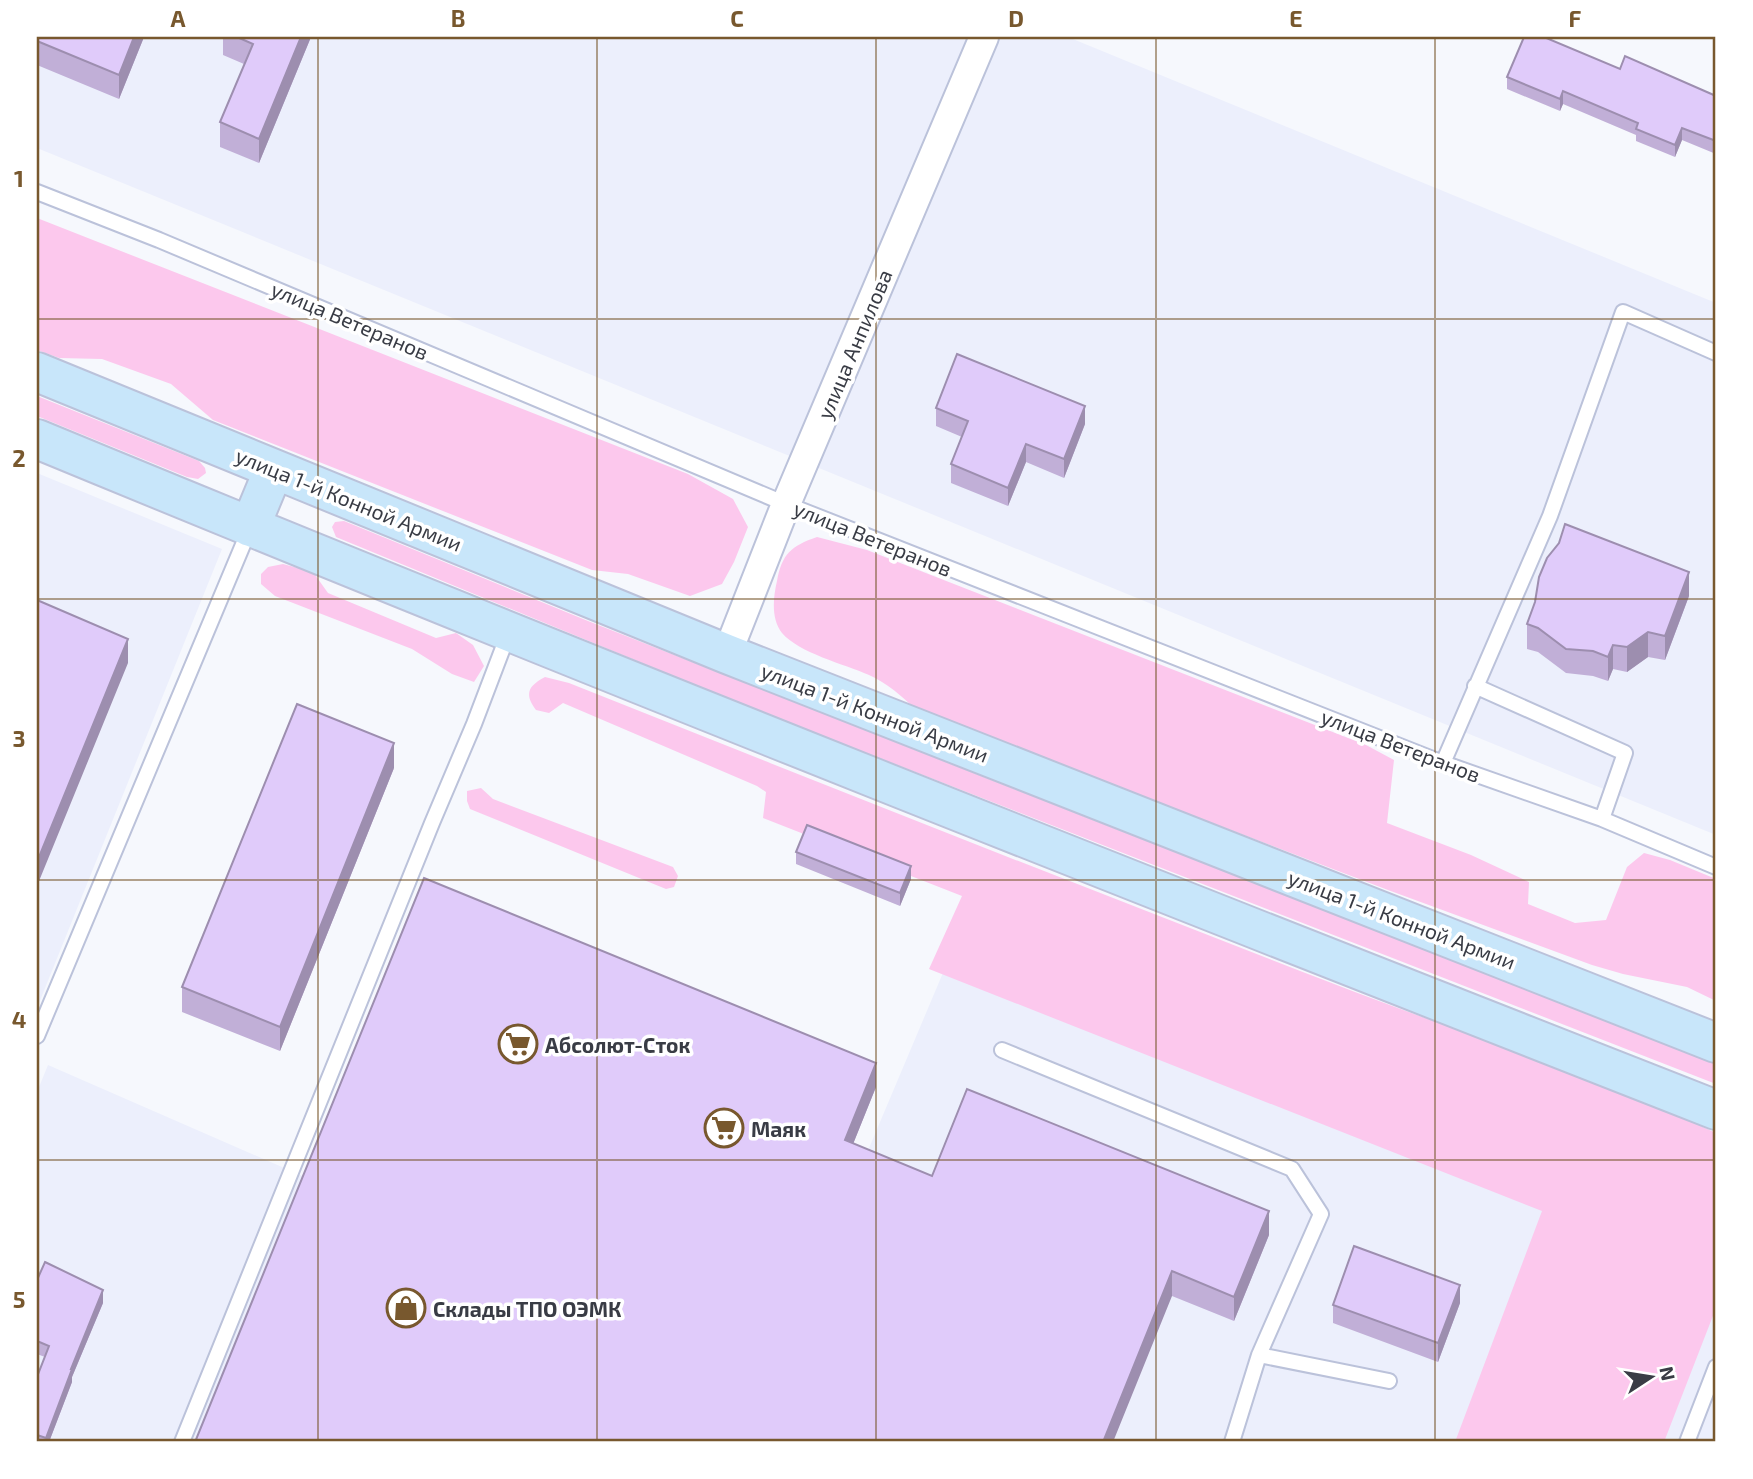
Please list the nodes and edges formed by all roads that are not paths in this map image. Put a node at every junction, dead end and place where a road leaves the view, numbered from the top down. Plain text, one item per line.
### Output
1 (984, 37) edge
2 (37, 191) edge
3 (1716, 353) edge
4 (37, 372) edge
5 (37, 439) edge
6 (274, 469) junction
7 (786, 504) junction
8 (250, 527) junction
9 (509, 632) junction
10 (727, 654) junction
11 (1475, 686) junction
12 (1443, 763) junction
13 (1602, 819) junction
14 (1716, 867) edge
15 (37, 1036) edge
16 (1716, 1043) edge
17 (1002, 1050) dead end
18 (1716, 1110) edge
19 (1259, 1355) junction
20 (1716, 1367) edge
21 (1389, 1381) dead end
22 (182, 1442) edge
23 (1232, 1442) edge
24 (1687, 1442) edge

1 - 7 street, улица Анпилова
2 - 7 lane, улица Ветеранов
3 - 11 lane
4 - 6 main road, улица 1-й Конной Армии
5 - 8 main road
6 - 8 main road
6 - 10 main road, улица 1-й Конной Армии
7 - 10 street, улица Анпилова
7 - 12 lane, улица Ветеранов
8 - 9 main road
8 - 15 lane
9 - 18 main road
9 - 22 lane
10 - 16 main road, улица 1-й Конной Армии
11 - 12 lane
11 - 13 lane
12 - 13 lane, улица Ветеранов
13 - 14 lane, улица Ветеранов
17 - 19 lane
19 - 21 lane
19 - 23 lane
20 - 24 lane

